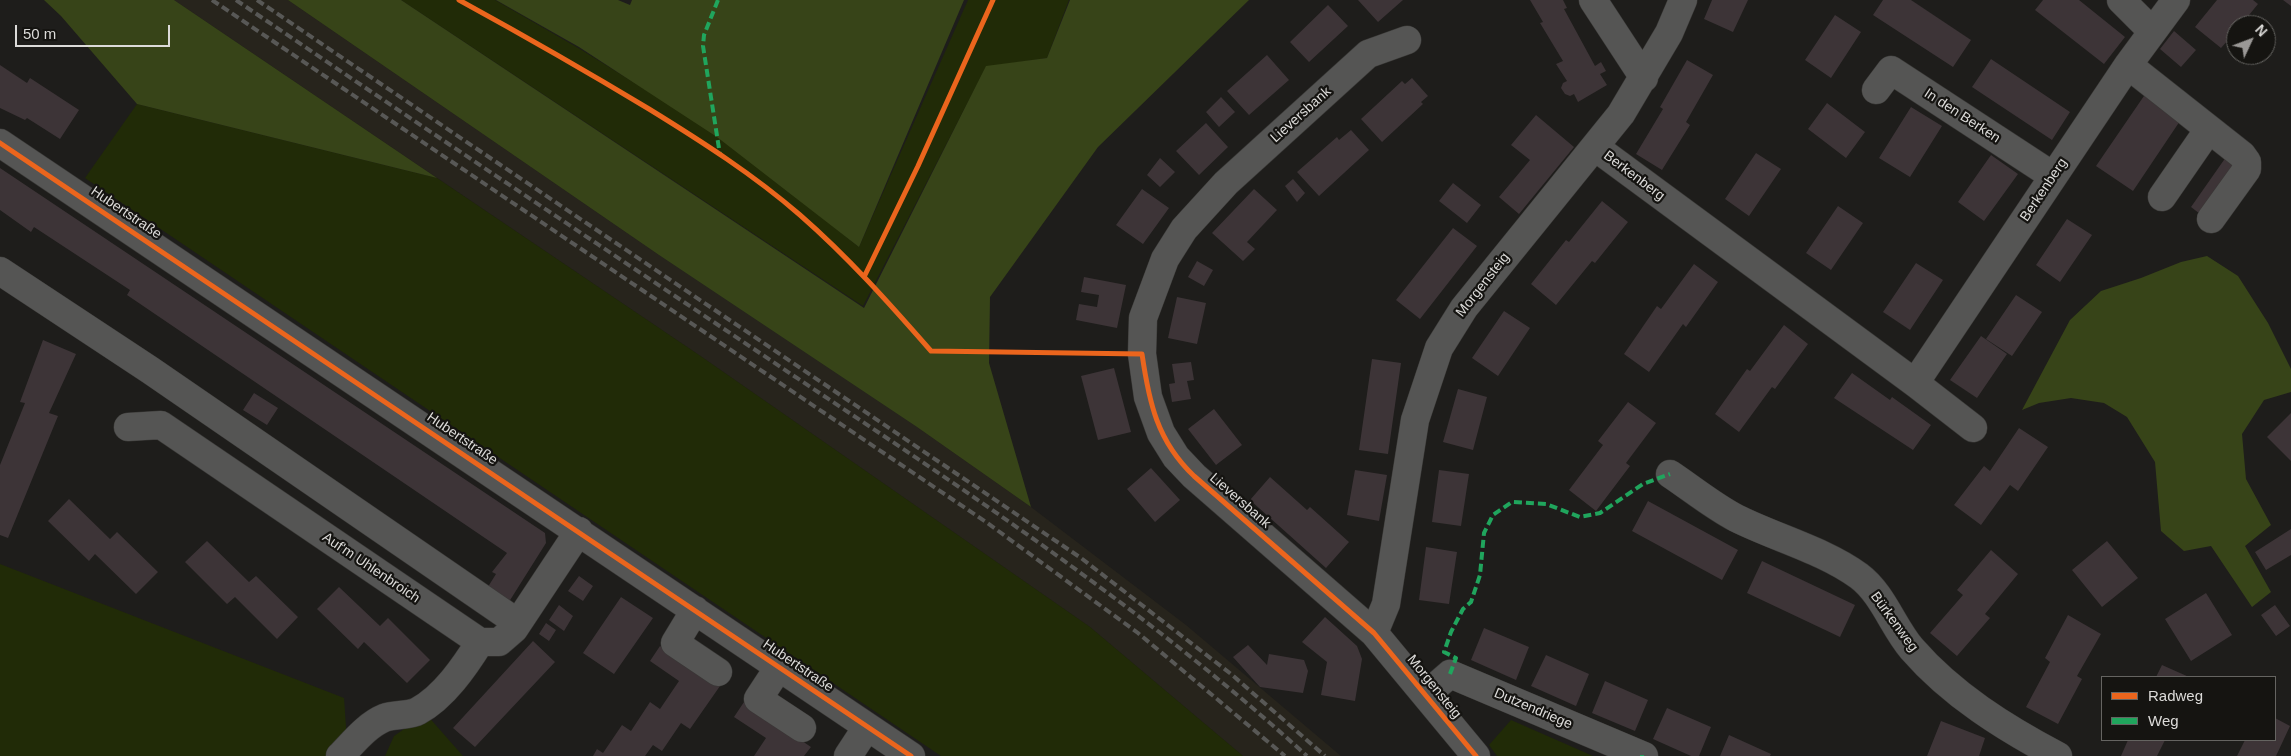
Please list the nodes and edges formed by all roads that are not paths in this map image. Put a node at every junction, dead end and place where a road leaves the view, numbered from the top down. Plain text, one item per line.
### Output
1 (1593, 0) edge
2 (1683, 0) edge
3 (2121, 0) edge
4 (2176, 0) edge
5 (2152, 31) junction
6 (1407, 40) dead end
7 (2128, 65) junction
8 (1644, 78) junction
9 (1876, 90) dead end
10 (2209, 129) junction
11 (0, 142) edge
12 (1595, 147) junction
13 (2053, 176) junction
14 (2162, 197) dead end
15 (2212, 219) dead end
16 (0, 271) edge
17 (1915, 383) junction
18 (128, 427) dead end
19 (1973, 428) dead end
20 (1670, 474) dead end
21 (579, 531) junction
22 (695, 610) junction
23 (518, 623) junction
24 (1374, 633) junction
25 (480, 642) junction
26 (779, 667) junction
27 (718, 672) dead end
28 (1426, 694) junction
29 (868, 727) junction
30 (802, 728) dead end
31 (340, 756) edge
32 (848, 756) edge
33 (911, 756) edge
34 (1476, 756) edge
35 (1644, 756) edge
36 (2058, 756) edge

1 - 8 street
2 - 8 street, Morgensteig
3 - 5 street
4 - 5 street, Berkenberg
5 - 7 street, Berkenberg
6 - 24 street, Lieversbank
7 - 10 street
7 - 13 street, Berkenberg
8 - 12 street, Morgensteig
9 - 13 street, In den Berken
10 - 14 street
10 - 15 street
11 - 21 street, Hubertstraße
12 - 17 street, Berkenberg
12 - 24 street, Morgensteig
13 - 17 street, Berkenberg
16 - 23 street
17 - 19 street, Berkenberg
18 - 25 street, Auf'm Uhlenbroich
20 - 36 street, Bürkenweg
21 - 22 street, Hubertstraße
21 - 23 street
22 - 26 street, Hubertstraße
22 - 27 street
23 - 25 street
24 - 28 street, Morgensteig
25 - 31 street
26 - 29 street, Hubertstraße
26 - 30 street
28 - 34 street, Morgensteig
28 - 35 street, Dutzendriege
29 - 32 street
29 - 33 street, Hubertstraße

